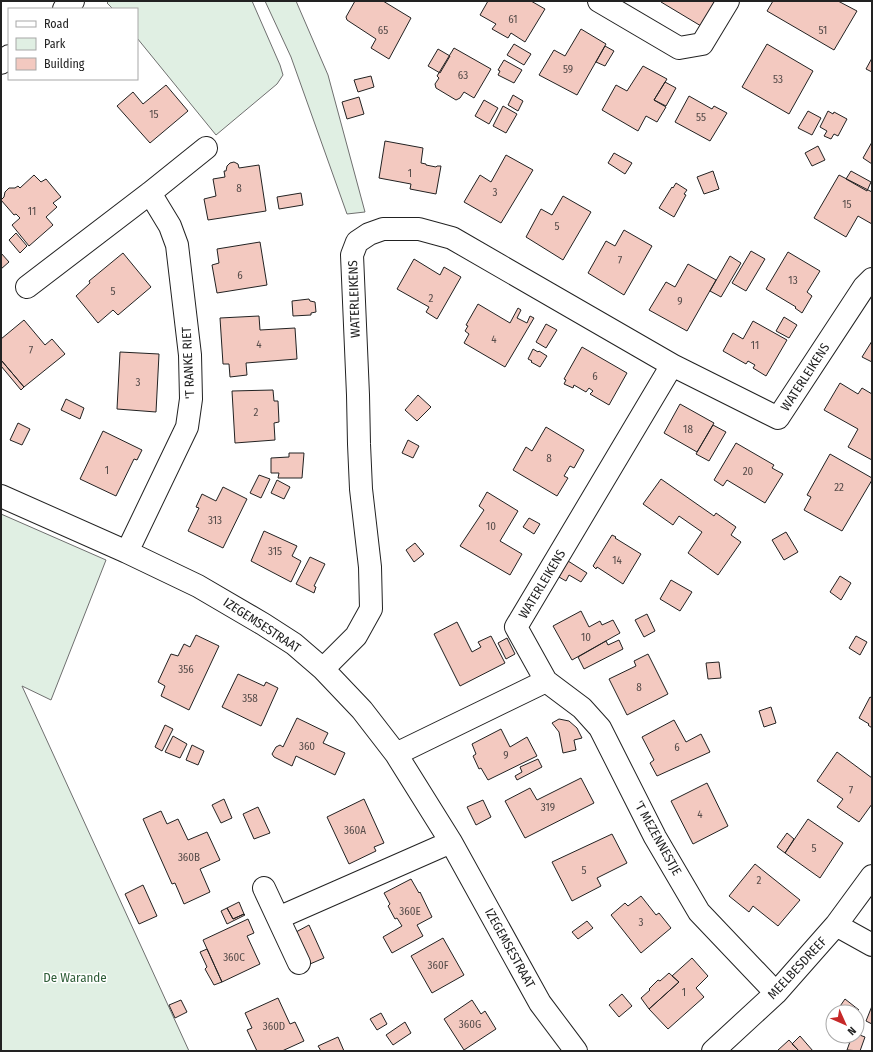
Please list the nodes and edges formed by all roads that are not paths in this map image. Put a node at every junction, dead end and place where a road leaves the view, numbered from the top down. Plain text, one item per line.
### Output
1 (73, 1) edge
2 (599, 1) edge
3 (728, 1) edge
4 (65, 8) edge
5 (206, 148) dead end
6 (150, 193) junction
7 (872, 279) edge
8 (27, 287) dead end
9 (672, 365) junction
10 (1, 496) edge
11 (127, 552) junction
12 (323, 669) junction
13 (546, 681) junction
14 (396, 754) junction
15 (451, 842) junction
16 (872, 876) edge
17 (264, 888) dead end
18 (278, 918) junction
19 (836, 925) junction
20 (872, 945) edge
21 (299, 963) dead end
22 (776, 993) junction
23 (576, 1051) edge
24 (713, 1051) edge

1 - 4 street
2 - 3 street
5 - 6 street
6 - 8 street
6 - 11 street, 'T RANKE RIET
7 - 9 street, WATERLEIKENS
9 - 12 street, WATERLEIKENS
9 - 13 street, WATERLEIKENS
10 - 11 street, IZEGEMSESTRAAT
11 - 12 street, IZEGEMSESTRAAT
12 - 14 street, IZEGEMSESTRAAT
13 - 14 street
13 - 22 street, 'T MEZENNESTJE
14 - 15 street, IZEGEMSESTRAAT
15 - 18 street
15 - 23 street, IZEGEMSESTRAAT
16 - 19 street, MEELBESDREEF
17 - 18 street
18 - 21 street
19 - 20 street
19 - 22 street, MEELBESDREEF
22 - 24 street, MEELBESDREEF

